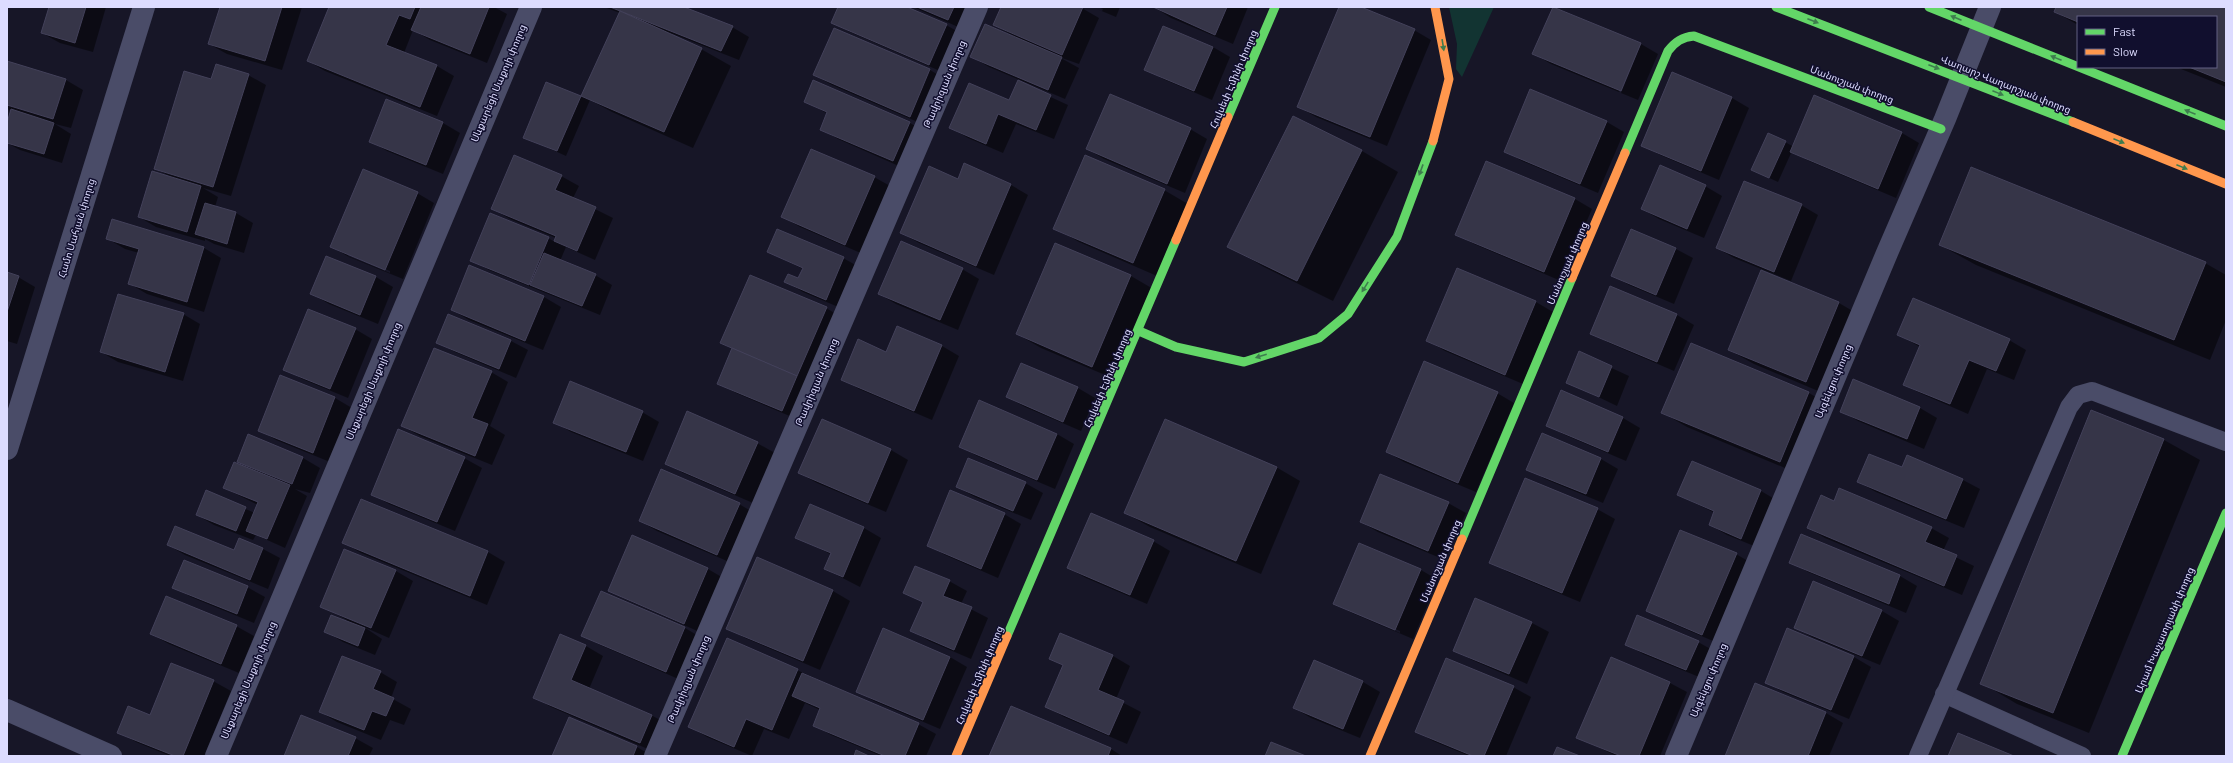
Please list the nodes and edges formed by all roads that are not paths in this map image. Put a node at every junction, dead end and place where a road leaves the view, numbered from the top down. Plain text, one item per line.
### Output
1 (144, 7) edge
2 (531, 7) edge
3 (977, 7) edge
4 (1275, 7) edge
5 (1435, 7) edge
6 (1776, 7) edge
7 (1929, 7) edge
8 (1990, 7) edge
9 (1982, 29) junction
10 (2077, 67) edge
11 (2080, 68) edge
12 (1962, 78) junction
13 (2226, 126) edge
14 (1941, 129) junction
15 (2226, 184) edge
16 (1138, 331) junction
17 (2226, 442) edge
18 (7, 449) edge
19 (2226, 512) edge
20 (1944, 694) junction
21 (7, 710) edge
22 (111, 756) edge
23 (216, 756) edge
24 (655, 756) edge
25 (956, 756) edge
26 (1370, 756) edge
27 (1676, 756) edge
28 (1918, 756) edge
29 (2082, 756) edge
30 (2122, 756) edge

1 - 18 street, Համո Սահյան փողոց
2 - 23 street, Սևքարեցի Սաքոյի փողոց
3 - 24 street, Թավրիզյան փողոց
4 - 16 street, Հովսեփ Էմինի փողոց
5 -> 16 street
6 -> 12 street, Վաղարշ Վաղարշյան փողոց
9 -> 7 street
8 - 9 street, Այգեկցու փողոց
10 -> 9 street
9 - 12 street, Այգեկցու փողոց
13 -> 11 street
12 - 14 street, Այգեկցու փողոց
12 -> 15 street, Վաղարշ Վաղարշյան փողոց
14 - 26 street, Մանուշյան փողոց
14 - 27 street, Այգեկցու փողոց
16 - 25 street, Հովսեփ Էմինի փողոց
17 - 20 lane
19 - 30 street, Արամ Խաչատրյանի փողոց
20 - 28 lane
20 - 29 lane
21 - 22 street

